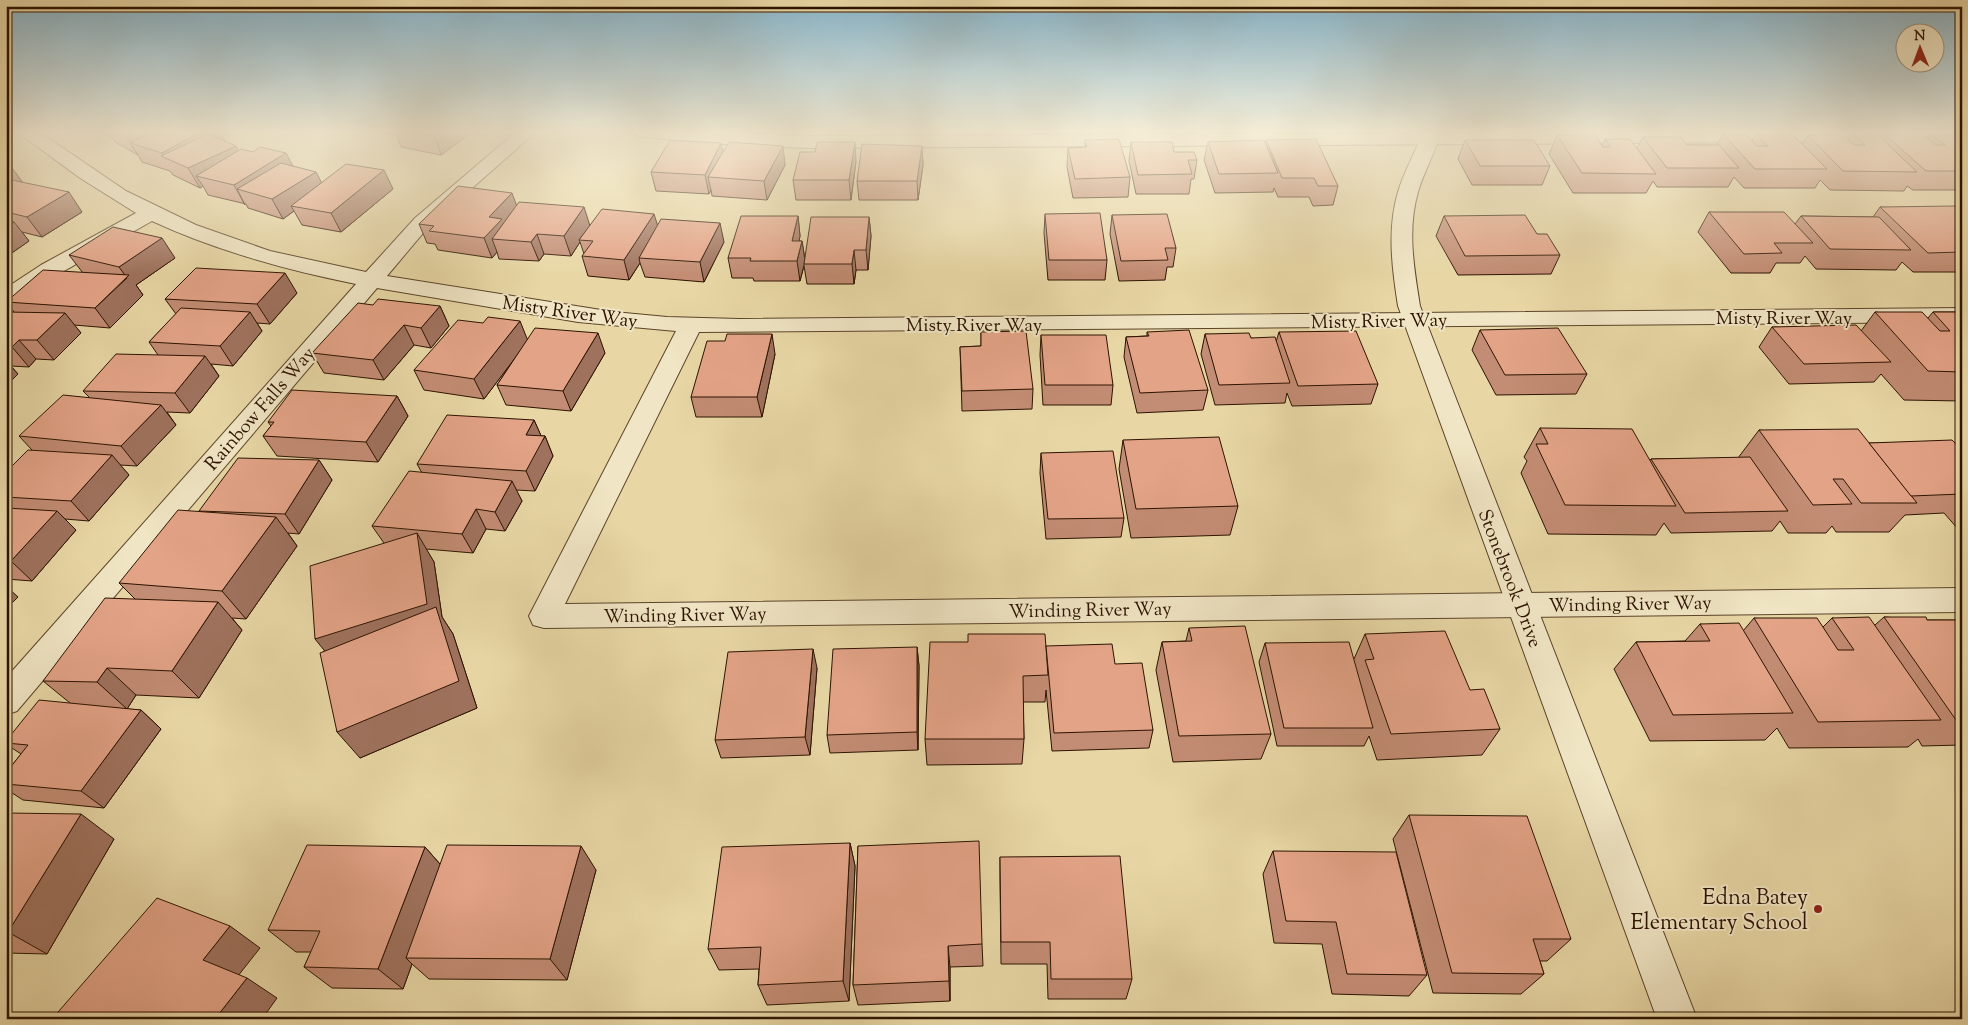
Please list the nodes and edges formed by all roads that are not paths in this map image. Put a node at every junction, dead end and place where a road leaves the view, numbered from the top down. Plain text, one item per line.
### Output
1 (95, 179) edge
2 (472, 179) edge
3 (1413, 179) edge
4 (151, 213) junction
5 (370, 280) junction
6 (6, 298) edge
7 (1962, 315) edge
8 (1414, 320) junction
9 (691, 325) junction
10 (1962, 600) edge
11 (1521, 605) junction
12 (6, 701) edge
13 (1678, 1019) edge

1 - 4 street, Misty River Way
2 - 5 street, Rainbow Falls Way
3 - 8 street, Stonebrook Drive
4 - 5 street, Misty River Way
4 - 6 street
5 - 9 street, Misty River Way
5 - 12 street, Rainbow Falls Way
7 - 8 street, Misty River Way
8 - 9 street, Misty River Way
8 - 11 street, Stonebrook Drive
9 - 11 street, Winding River Way
10 - 11 street, Winding River Way
11 - 13 street, Stonebrook Drive

